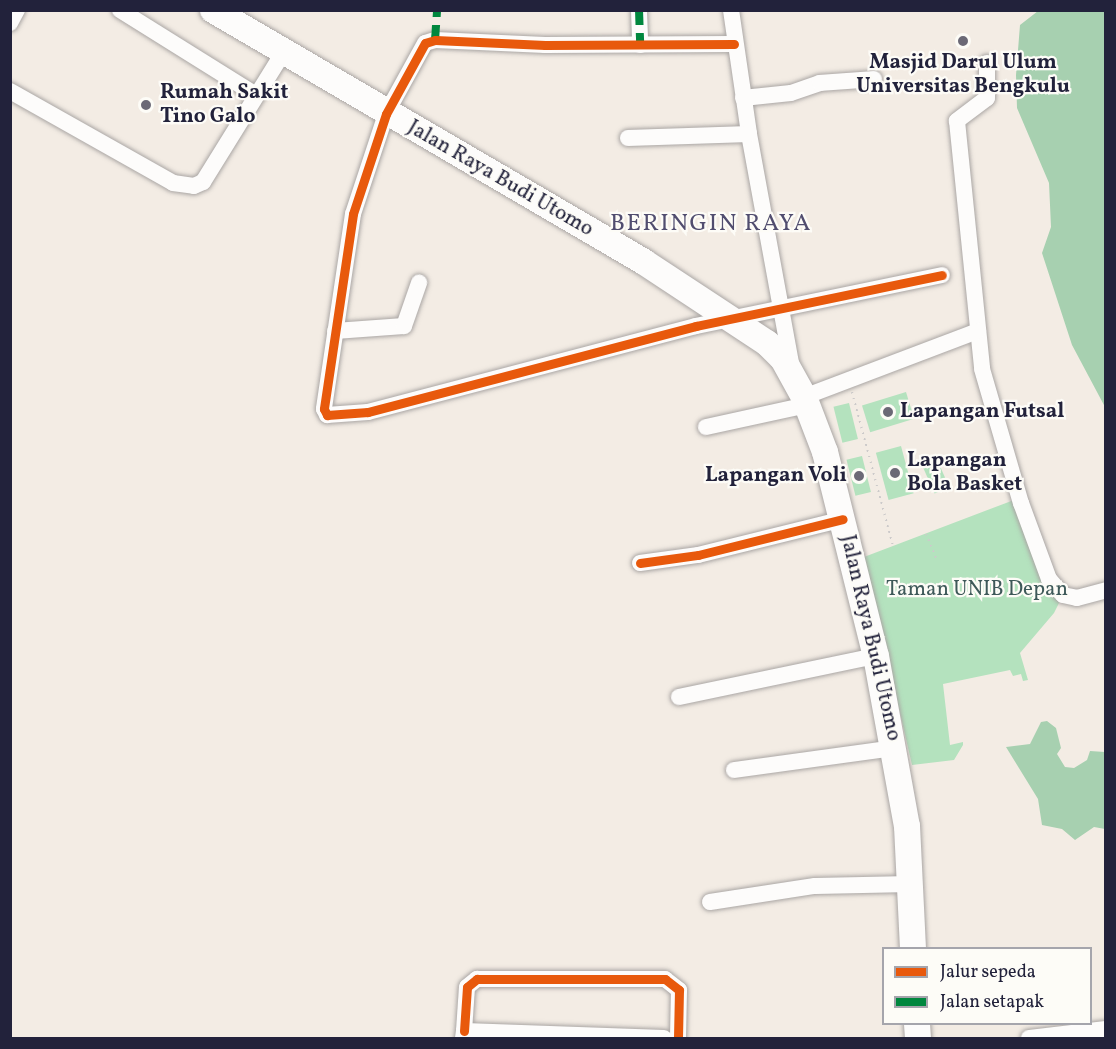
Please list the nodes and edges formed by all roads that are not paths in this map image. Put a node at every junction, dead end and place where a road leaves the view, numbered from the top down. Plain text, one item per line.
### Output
1 (17, 10) edge
2 (120, 10) edge
3 (213, 10) edge
4 (639, 10) edge
5 (731, 10) edge
6 (10, 23) edge
7 (734, 44) junction
8 (640, 45) junction
9 (285, 50) junction
10 (987, 63) dead end
11 (874, 79) dead end
12 (10, 91) edge
13 (256, 95) junction
14 (743, 98) junction
15 (386, 114) junction
16 (748, 134) junction
17 (627, 138) dead end
18 (942, 275) dead end
19 (419, 284) dead end
20 (782, 309) junction
21 (730, 320) junction
22 (978, 331) junction
23 (335, 332) junction
24 (801, 392) junction
25 (706, 427) dead end
26 (843, 519) junction
27 (640, 563) dead end
28 (1106, 590) edge
29 (876, 656) junction
30 (679, 697) dead end
31 (895, 748) junction
32 (734, 770) dead end
33 (911, 884) junction
34 (710, 902) dead end
35 (913, 947) edge
36 (1106, 1029) edge
37 (463, 1035) edge
38 (514, 1036) edge
39 (571, 1037) edge
40 (623, 1038) edge
41 (664, 1038) edge
42 (678, 1038) edge
43 (1029, 1038) edge

1 - 6 street
2 - 13 street
3 - 9 highway, Jalan Raya Budi Utomo
4 - 8 street
5 - 7 street
7 - 8 street
7 - 14 street
8 - 15 street
9 - 13 street
9 - 15 highway, Jalan Raya Budi Utomo
10 - 22 street
11 - 14 street
12 - 13 street
14 - 16 street
15 - 21 highway, Jalan Raya Budi Utomo
15 - 23 street
16 - 17 street
16 - 20 street
18 - 20 street
19 - 23 street
20 - 21 street
20 - 24 street
21 - 23 street
21 - 24 highway, Jalan Raya Budi Utomo
22 - 24 street
22 - 28 street
24 - 25 street
24 - 26 highway, Jalan Raya Budi Utomo
26 - 27 street
26 - 29 highway, Jalan Raya Budi Utomo
29 - 30 street
29 - 31 highway, Jalan Raya Budi Utomo
31 - 32 street
31 - 33 highway, Jalan Raya Budi Utomo
33 - 34 street
33 - 35 highway, Jalan Raya Budi Utomo
36 - 43 street
37 - 38 street
37 - 42 street
38 - 39 street
39 - 40 street
40 - 41 street

